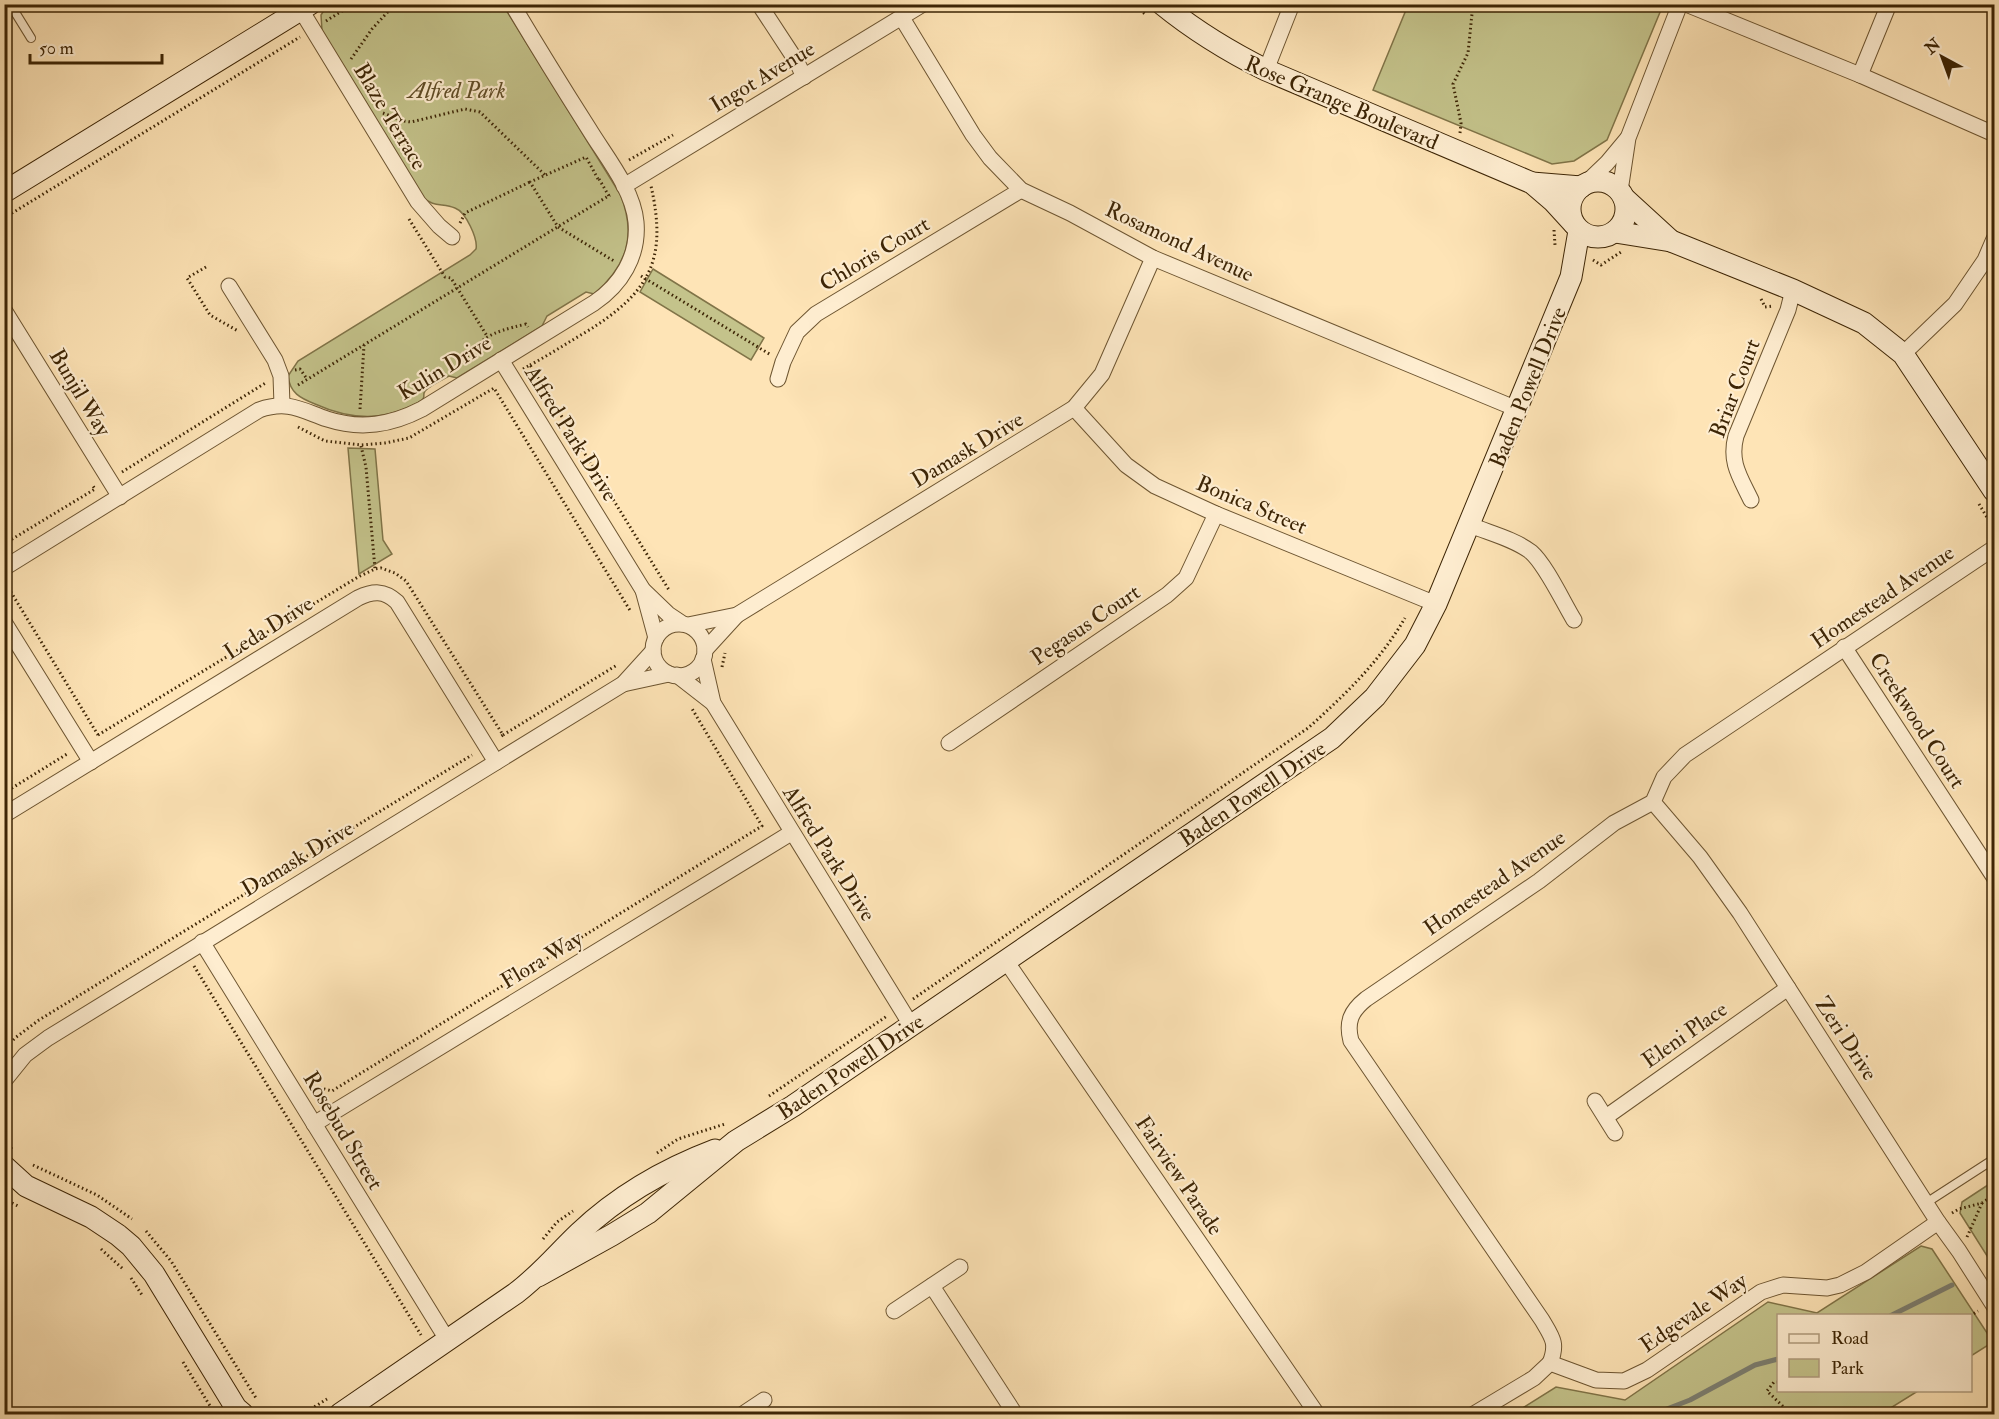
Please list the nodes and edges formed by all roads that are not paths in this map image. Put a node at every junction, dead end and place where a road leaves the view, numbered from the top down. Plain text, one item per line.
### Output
1 (10, 4) edge
2 (512, 4) edge
3 (759, 4) edge
4 (923, 4) edge
5 (1162, 4) edge
6 (1292, 4) edge
7 (1680, 4) edge
8 (1686, 4) edge
9 (1889, 4) edge
10 (305, 7) edge
11 (902, 18) junction
12 (31, 38) dead end
13 (1266, 70) junction
14 (1860, 75) junction
15 (804, 77) junction
16 (1995, 134) edge
17 (1628, 138) junction
18 (1532, 183) junction
19 (624, 186) junction
20 (1582, 186) junction
21 (1021, 190) junction
22 (4, 192) edge
23 (1622, 195) junction
24 (1577, 227) junction
25 (1613, 233) junction
26 (452, 237) road end
27 (1995, 239) edge
28 (1671, 242) junction
29 (1153, 258) junction
30 (1571, 277) junction
31 (230, 286) dead end
32 (1793, 290) junction
33 (4, 310) edge
34 (1904, 354) junction
35 (501, 360) junction
36 (778, 378) dead end
37 (281, 400) junction
38 (1074, 408) junction
39 (1517, 409) junction
40 (1995, 491) edge
41 (120, 497) junction
42 (1751, 500) dead end
43 (1216, 514) junction
44 (1470, 525) junction
45 (1995, 548) edge
46 (4, 568) edge
47 (643, 590) junction
48 (1427, 600) junction
49 (736, 615) junction
50 (1574, 620) dead end
51 (4, 622) edge
52 (685, 625) junction
53 (654, 645) junction
54 (1844, 647) junction
55 (704, 655) junction
56 (673, 675) junction
57 (623, 684) junction
58 (712, 703) junction
59 (949, 743) dead end
60 (91, 762) junction
61 (496, 762) junction
62 (1653, 802) junction
63 (4, 815) edge
64 (790, 833) junction
65 (1995, 877) edge
66 (202, 942) junction
67 (1006, 961) junction
68 (1788, 988) junction
69 (905, 1016) junction
70 (4, 1081) edge
71 (1595, 1101) dead end
72 (1606, 1117) junction
73 (314, 1124) junction
74 (734, 1131) junction
75 (1616, 1133) dead end
76 (1995, 1159) edge
77 (4, 1166) edge
78 (4, 1184) edge
79 (26, 1186) junction
80 (633, 1190) junction
81 (1926, 1203) junction
82 (648, 1213) junction
83 (1938, 1222) junction
84 (960, 1267) dead end
85 (538, 1276) junction
86 (932, 1286) junction
87 (1995, 1306) edge
88 (894, 1311) dead end
89 (443, 1332) junction
90 (1550, 1363) junction
91 (764, 1400) dead end
92 (239, 1412) edge
93 (340, 1414) edge
94 (744, 1414) edge
95 (1015, 1414) edge
96 (1317, 1414) edge
97 (1474, 1414) edge

1 - 12 lane
2 - 19 street, Kulin Drive
3 - 15 street
4 - 11 street, Ingot Avenue
5 - 13 street, Rose Grange Boulevard
6 - 13 street
7 - 17 street
8 - 14 street
9 - 14 street
10 - 22 street
10 - 26 street, Blaze Terrace
11 - 15 street, Ingot Avenue
11 - 21 street, Rosamond Avenue
13 - 18 street, Rose Grange Boulevard
14 - 16 street
15 - 19 street, Ingot Avenue
17 - 20 street
17 - 23 street
18 - 20 street, Rose Grange Boulevard
18 - 24 street, Rose Grange Boulevard
19 - 35 street, Kulin Drive
20 - 23 street
20 - 24 street
21 - 29 street, Rosamond Avenue
21 - 36 street, Chloris Court
23 - 25 street
23 - 28 street
24 - 25 street
24 - 30 street, Baden Powell Drive
25 - 28 street
25 - 30 street, Baden Powell Drive
27 - 34 street
28 - 32 street
29 - 38 street, Damask Drive
29 - 39 street, Rosamond Avenue
30 - 39 street, Baden Powell Drive
31 - 37 street
32 - 34 street
32 - 42 street, Briar Court
33 - 41 street, Bunjil Way
34 - 40 street
35 - 37 street, Kulin Drive
35 - 47 street, Alfred Park Drive
37 - 41 street, Kulin Drive
38 - 43 street, Bonica Street
38 - 49 street, Damask Drive
39 - 44 street, Baden Powell Drive
41 - 46 street, Kulin Drive
43 - 48 street, Bonica Street
43 - 59 street, Pegasus Court
44 - 48 street, Baden Powell Drive
44 - 50 street
45 - 54 street, Homestead Avenue
47 - 52 street, Alfred Park Drive
47 - 53 street, Alfred Park Drive
48 - 67 street, Baden Powell Drive
49 - 52 street, Damask Drive
49 - 55 street, Damask Drive
51 - 60 street
52 - 53 street
52 - 55 street
53 - 56 street
53 - 57 street, Damask Drive
54 - 62 street, Homestead Avenue
54 - 65 street, Creekwood Court
55 - 56 street
55 - 58 street, Alfred Park Drive
56 - 57 street, Damask Drive
56 - 58 street, Alfred Park Drive
57 - 61 street, Damask Drive
58 - 64 street, Alfred Park Drive
60 - 61 street, Leda Drive
60 - 63 street, Leda Drive
61 - 66 street, Damask Drive
62 - 68 street, Zeri Drive
62 - 90 street, Homestead Avenue
64 - 69 street, Alfred Park Drive
64 - 73 street, Flora Way
66 - 70 street, Damask Drive
66 - 73 street, Rosebud Street
67 - 69 street, Baden Powell Drive
67 - 96 street, Fairview Parade
68 - 72 street, Eleni Place
68 - 81 street, Zeri Drive
69 - 74 street, Baden Powell Drive
71 - 72 street
72 - 75 street
73 - 89 street, Rosebud Street
74 - 80 street, Baden Powell Drive
74 - 82 street, Baden Powell Drive
76 - 81 lane
77 - 79 street
78 - 79 street
79 - 92 street
80 - 82 street
80 - 85 street, Baden Powell Drive
81 - 83 street, Zeri Drive
82 - 85 street, Baden Powell Drive
83 - 87 street, Zeri Drive
83 - 90 street, Edgevale Way
84 - 86 street
85 - 89 street, Baden Powell Drive
86 - 88 street
86 - 95 street
89 - 93 street, Baden Powell Drive
90 - 97 street
91 - 94 street

